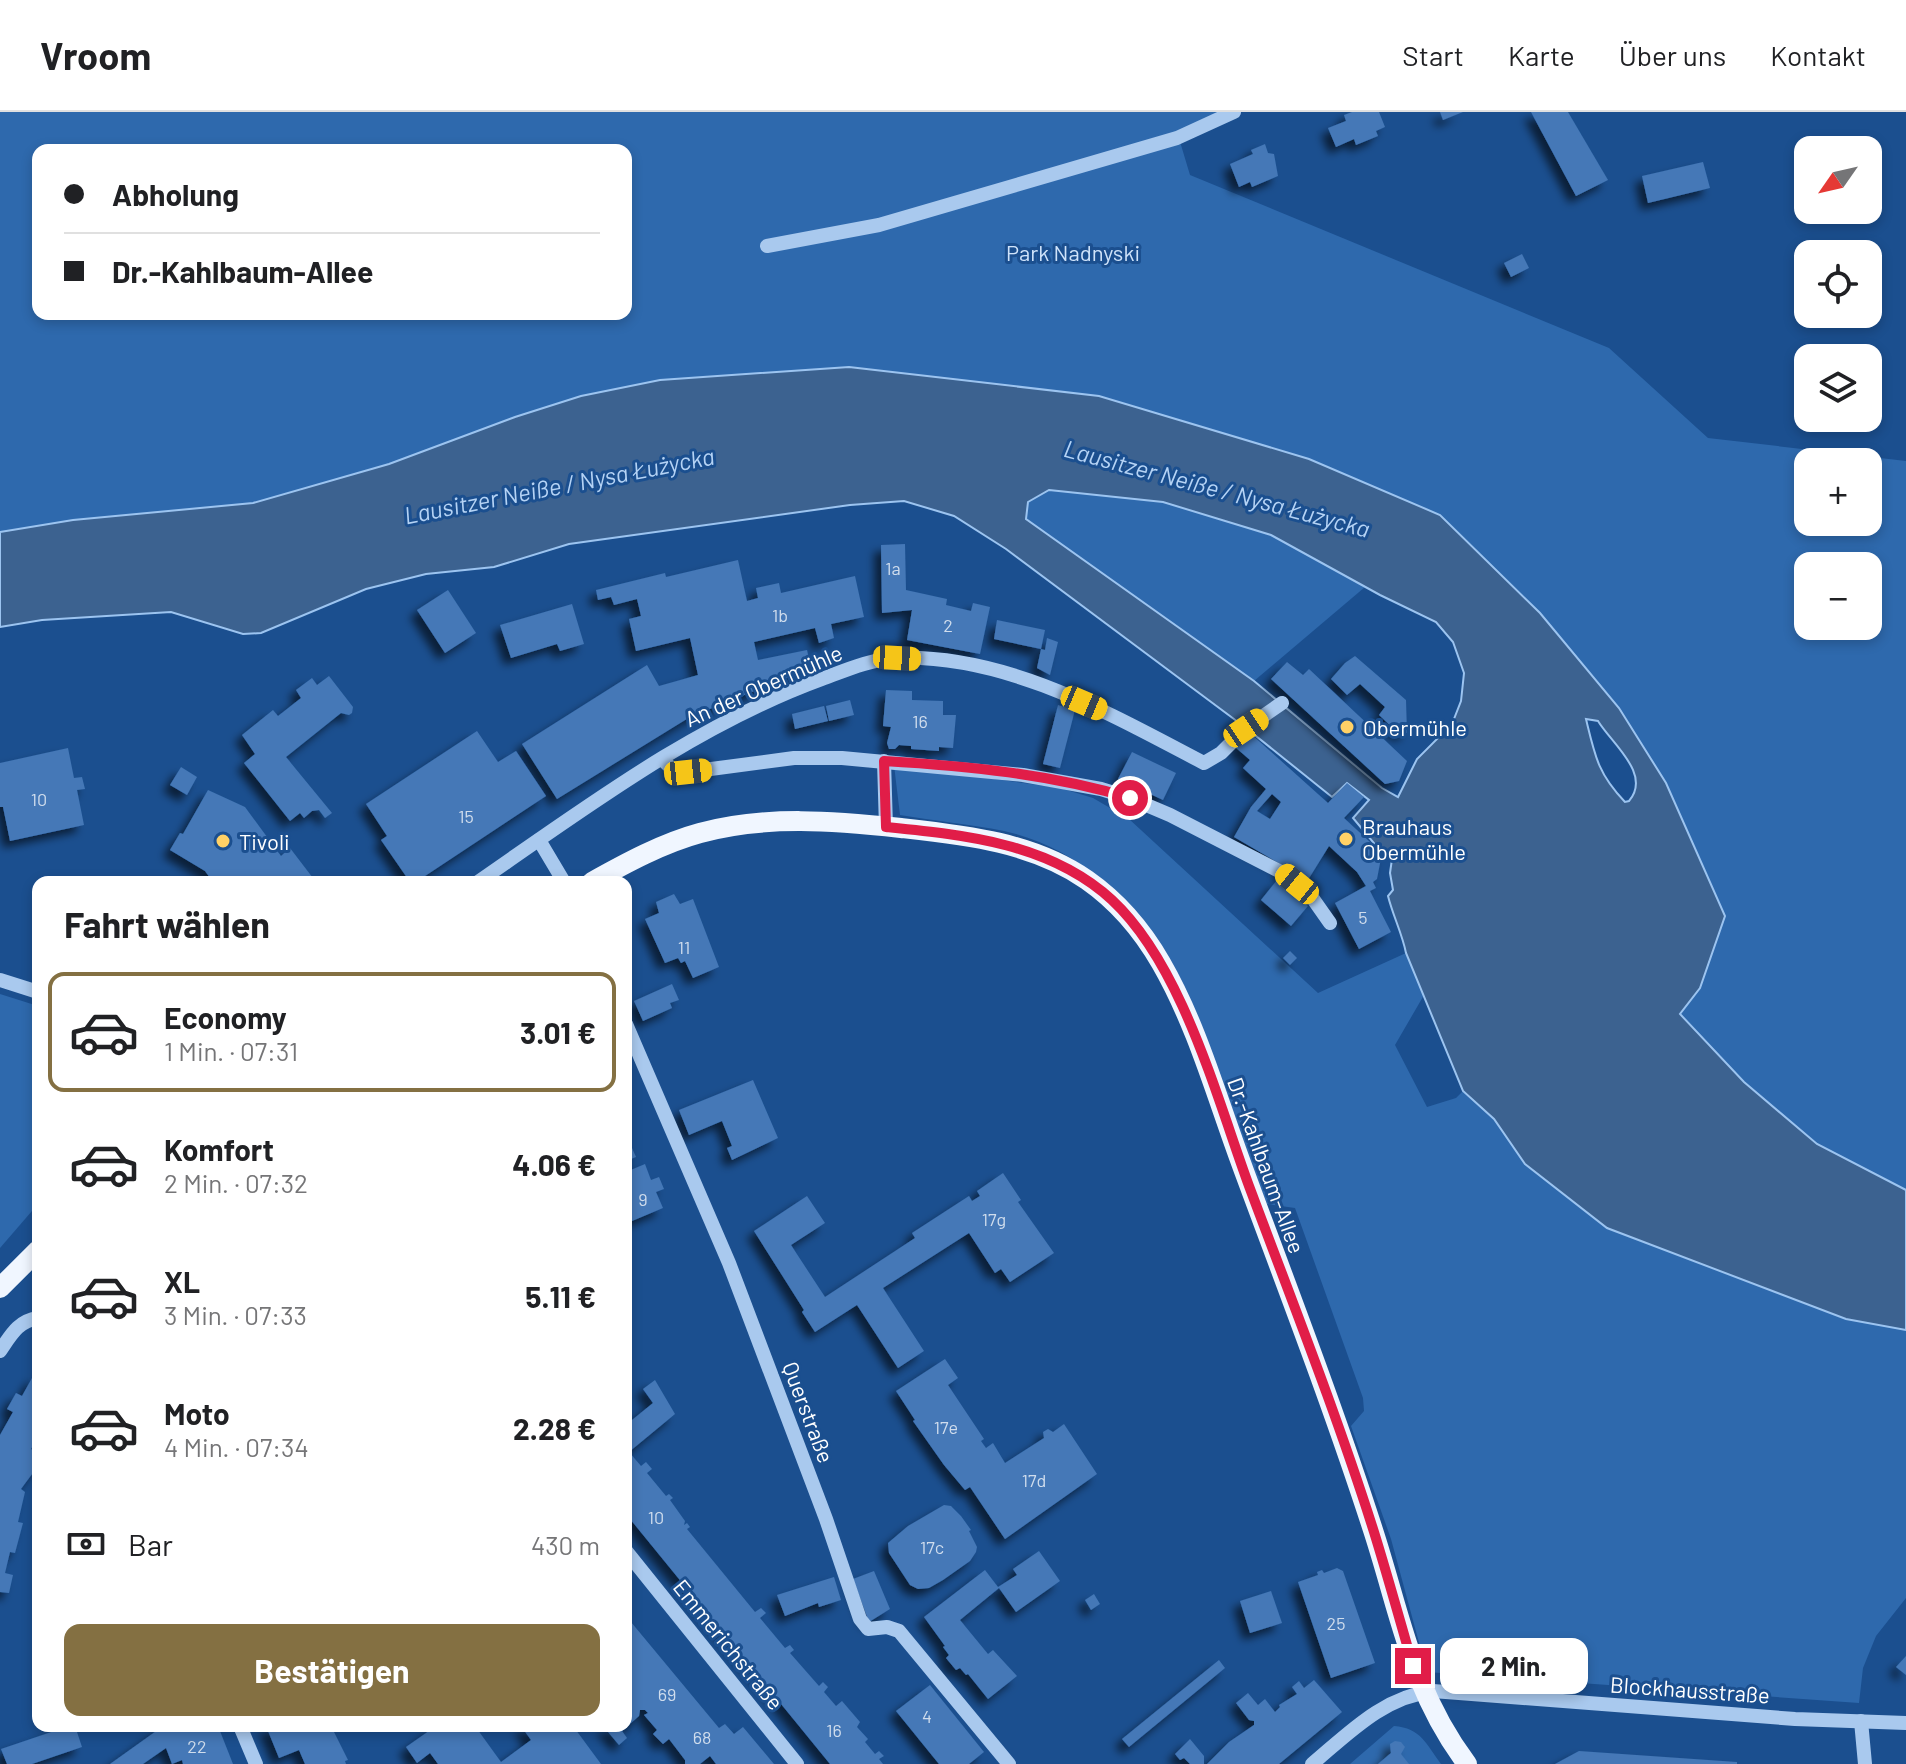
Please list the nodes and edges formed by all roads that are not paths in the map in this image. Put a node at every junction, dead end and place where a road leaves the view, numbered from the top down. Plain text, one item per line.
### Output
1 (1234, 112) edge
2 (767, 246) dead end
3 (1282, 703) dead end
4 (662, 759) junction
5 (884, 761) junction
6 (886, 827) junction
7 (539, 840) junction
8 (487, 876) edge
9 (560, 876) edge
10 (604, 876) edge
11 (1330, 923) dead end
12 (0, 980) edge
13 (32, 990) edge
14 (632, 1038) edge
15 (32, 1256) edge
16 (0, 1288) edge
17 (32, 1319) edge
18 (0, 1351) edge
19 (632, 1558) edge
20 (1423, 1692) junction
21 (1861, 1721) junction
22 (1906, 1723) edge
23 (243, 1732) edge
24 (256, 1764) edge
25 (797, 1764) edge
26 (1009, 1764) edge
27 (1312, 1764) edge
28 (1467, 1764) edge
29 (1865, 1764) edge

1 - 2 street
3 - 4 street, An der Obermühle
4 - 5 street
4 - 7 street, An der Obermühle
5 - 6 street
5 - 11 street
6 - 10 main road, Dr.-Kahlbaum-Allee
6 - 20 main road, Dr.-Kahlbaum-Allee
7 - 8 street, An der Obermühle
7 - 9 street
12 - 13 street
14 - 26 street, Querstraße
15 - 16 main road
17 - 18 street
19 - 25 street, Emmerichstraße
20 - 21 street, Blockhausstraße
20 - 27 street
20 - 28 main road, Dr.-Kahlbaum-Allee
21 - 22 street, Blockhausstraße
21 - 29 street
23 - 24 street

